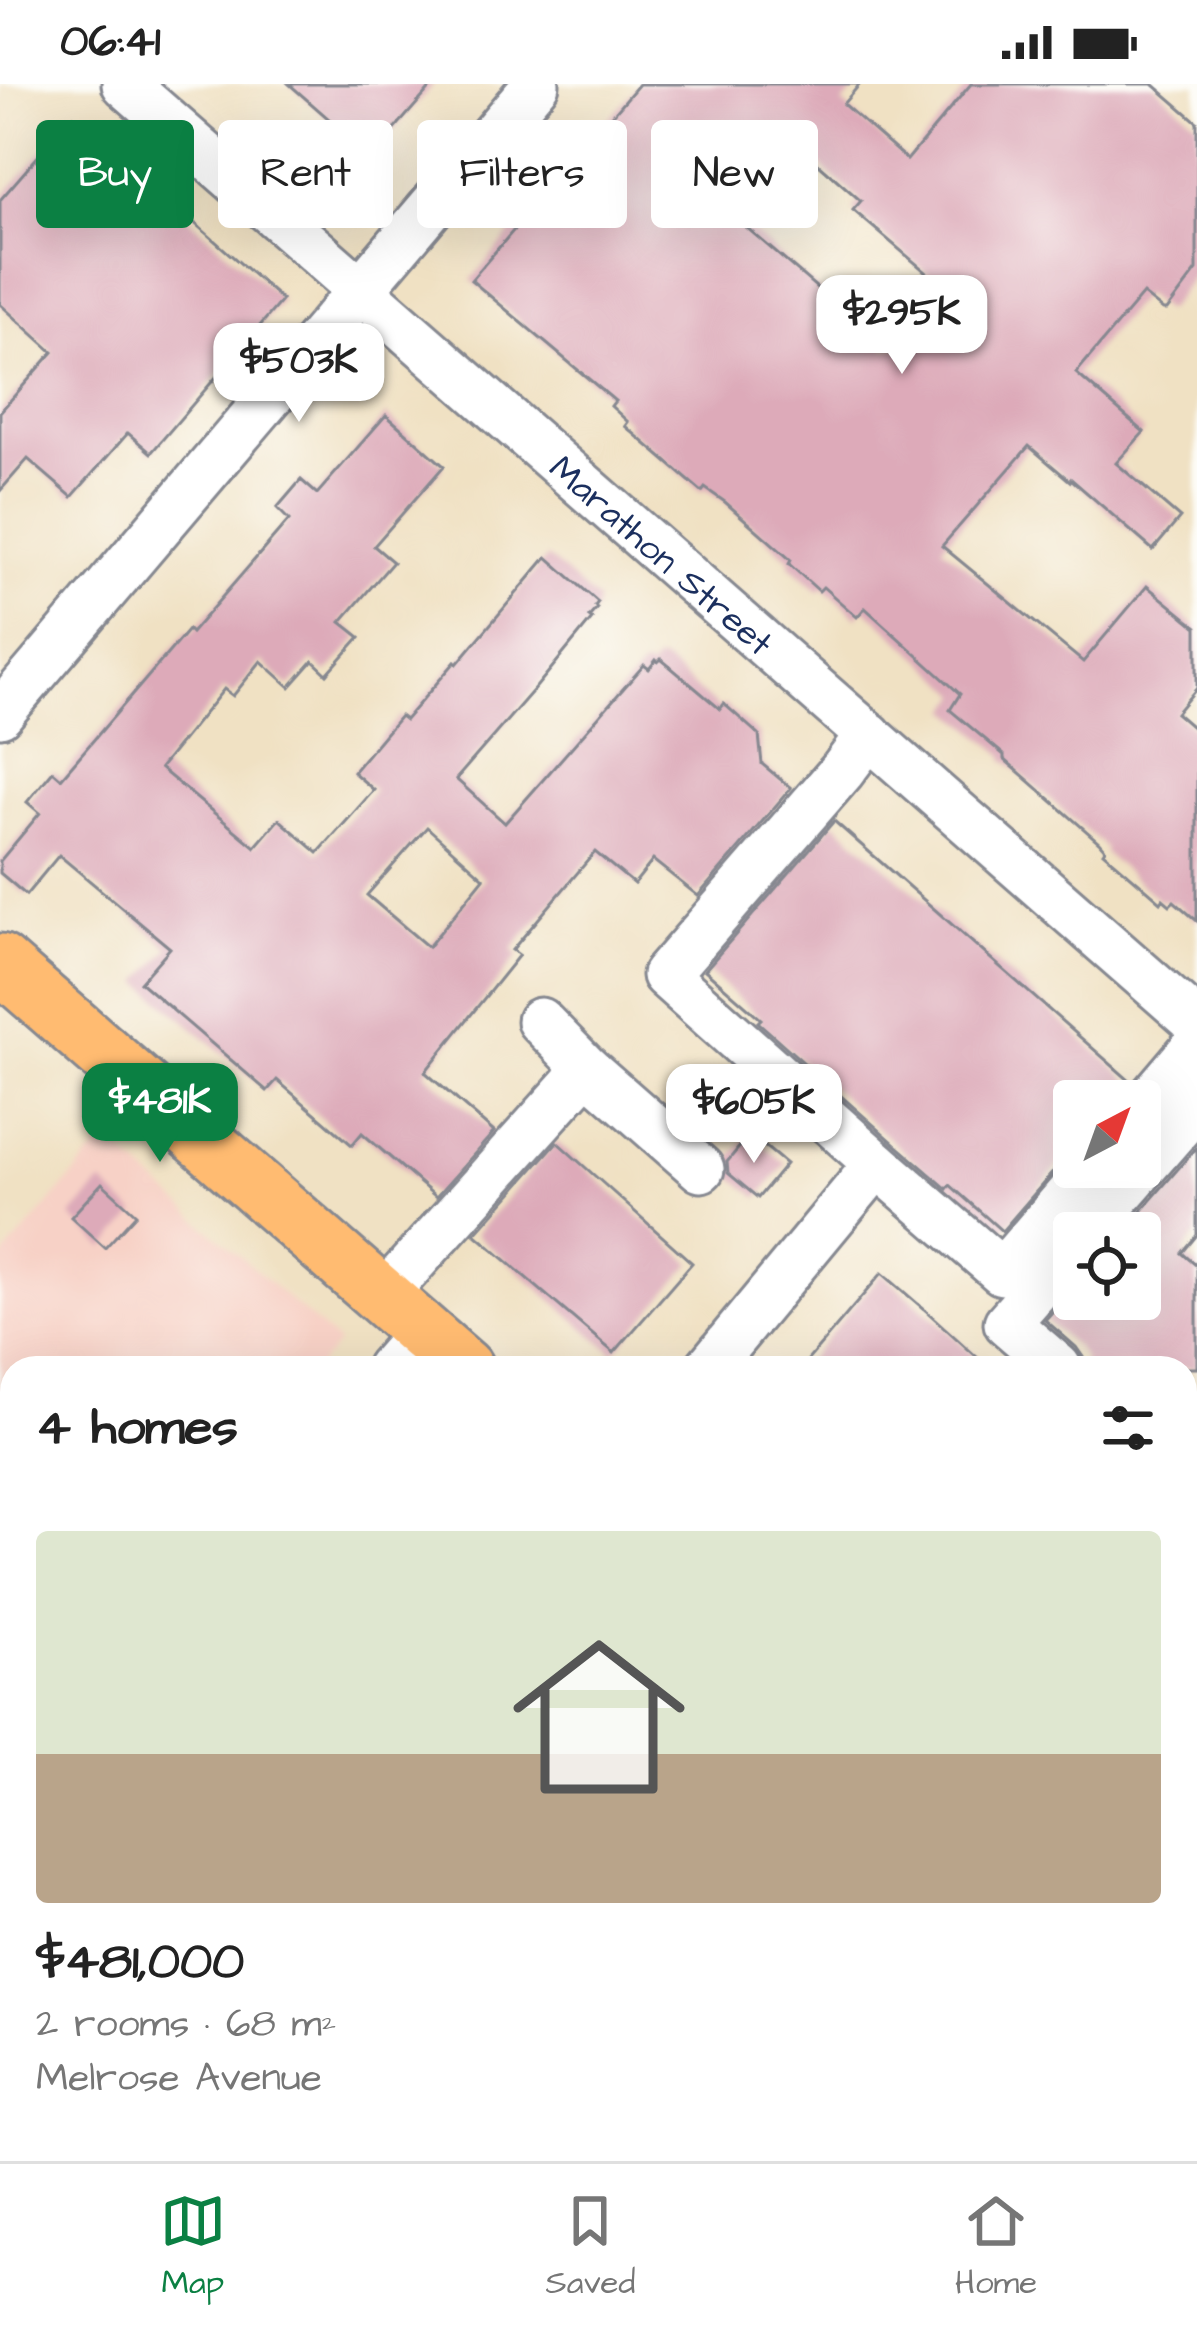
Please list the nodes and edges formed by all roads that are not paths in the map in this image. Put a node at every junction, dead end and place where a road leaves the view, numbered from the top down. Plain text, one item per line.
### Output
1 (125, 84) edge
2 (536, 84) edge
3 (361, 290) junction
4 (0, 714) edge
5 (869, 735) junction
6 (0, 962) edge
7 (540, 1021) dead end
8 (1197, 1023) edge
9 (1197, 1044) edge
10 (587, 1069) junction
11 (1161, 1086) edge
12 (1197, 1106) edge
13 (877, 1164) junction
14 (701, 1168) dead end
15 (1074, 1188) edge
16 (1104, 1212) edge
17 (1053, 1271) edge
18 (397, 1332) edge
19 (442, 1356) edge
20 (718, 1356) edge
21 (1045, 1356) edge

1 - 3 street, Marathon Street
2 - 3 street
3 - 4 street
3 - 5 street, Marathon Street
5 - 8 street, Marathon Street
5 - 13 street
6 - 18 main road
7 - 10 street
9 - 11 street
10 - 14 street
10 - 18 street
12 - 16 street
13 - 15 street
13 - 20 street
17 - 21 street
18 - 19 main road

